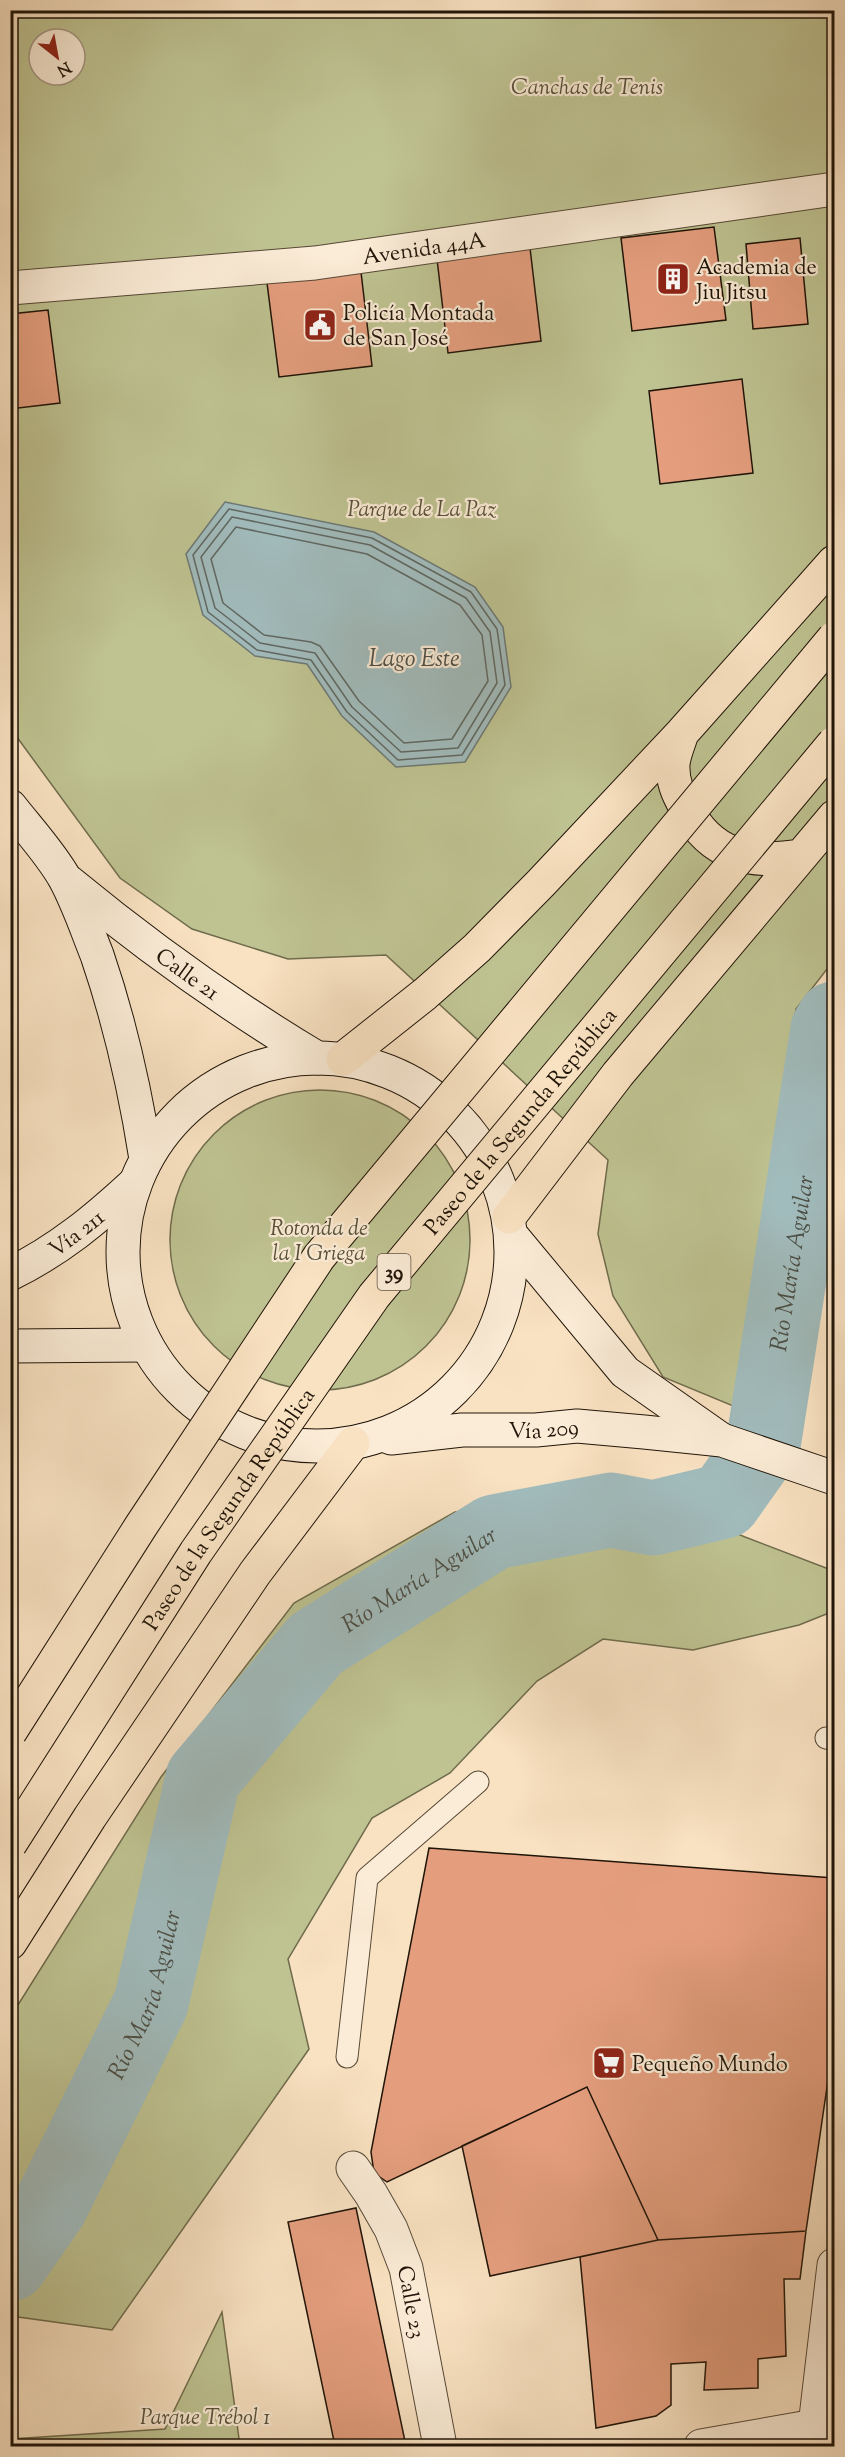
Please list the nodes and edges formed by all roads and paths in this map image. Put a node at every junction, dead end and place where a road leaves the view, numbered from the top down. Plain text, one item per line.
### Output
1 (834, 189) edge
2 (10, 288) edge
3 (834, 562) edge
4 (834, 638) edge
5 (682, 733) junction
6 (834, 743) edge
7 (10, 806) edge
8 (834, 817) edge
9 (800, 856) junction
10 (65, 878) junction
11 (330, 1059) junction
12 (140, 1171) junction
13 (510, 1226) junction
14 (10, 1274) edge
15 (145, 1345) junction
16 (10, 1346) edge
17 (722, 1440) junction
18 (358, 1442) junction
19 (833, 1478) edge
20 (10, 1732) edge
21 (478, 1782) dead end
22 (10, 1844) edge
23 (10, 1943) edge
24 (347, 2057) dead end
25 (353, 2168) dead end
26 (834, 2265) edge
27 (816, 2436) edge
28 (440, 2446) edge
29 (701, 2446) edge

1 - 2 main road, Avenida 44A
3 - 5 highway
4 - 20 highway, bridge
5 - 9 highway
5 - 11 highway
6 - 22 highway, Paseo de la Segunda República / 39, bridge
7 - 10 main road, Calle 21
8 - 9 highway
9 - 13 highway
10 - 11 main road, Calle 21
10 - 12 main road, Calle 21
11 - 12 main road
11 - 13 main road
12 - 14 main road, Vía 211
12 - 15 main road
13 - 17 main road, Vía 209
13 - 18 main road
15 - 16 main road
15 - 18 main road
17 - 18 main road, Vía 209
17 - 19 main road, Vía 209
18 - 23 highway
21 - 24 lane
25 - 28 main road, Calle 23
26 - 27 main road
27 - 29 main road

